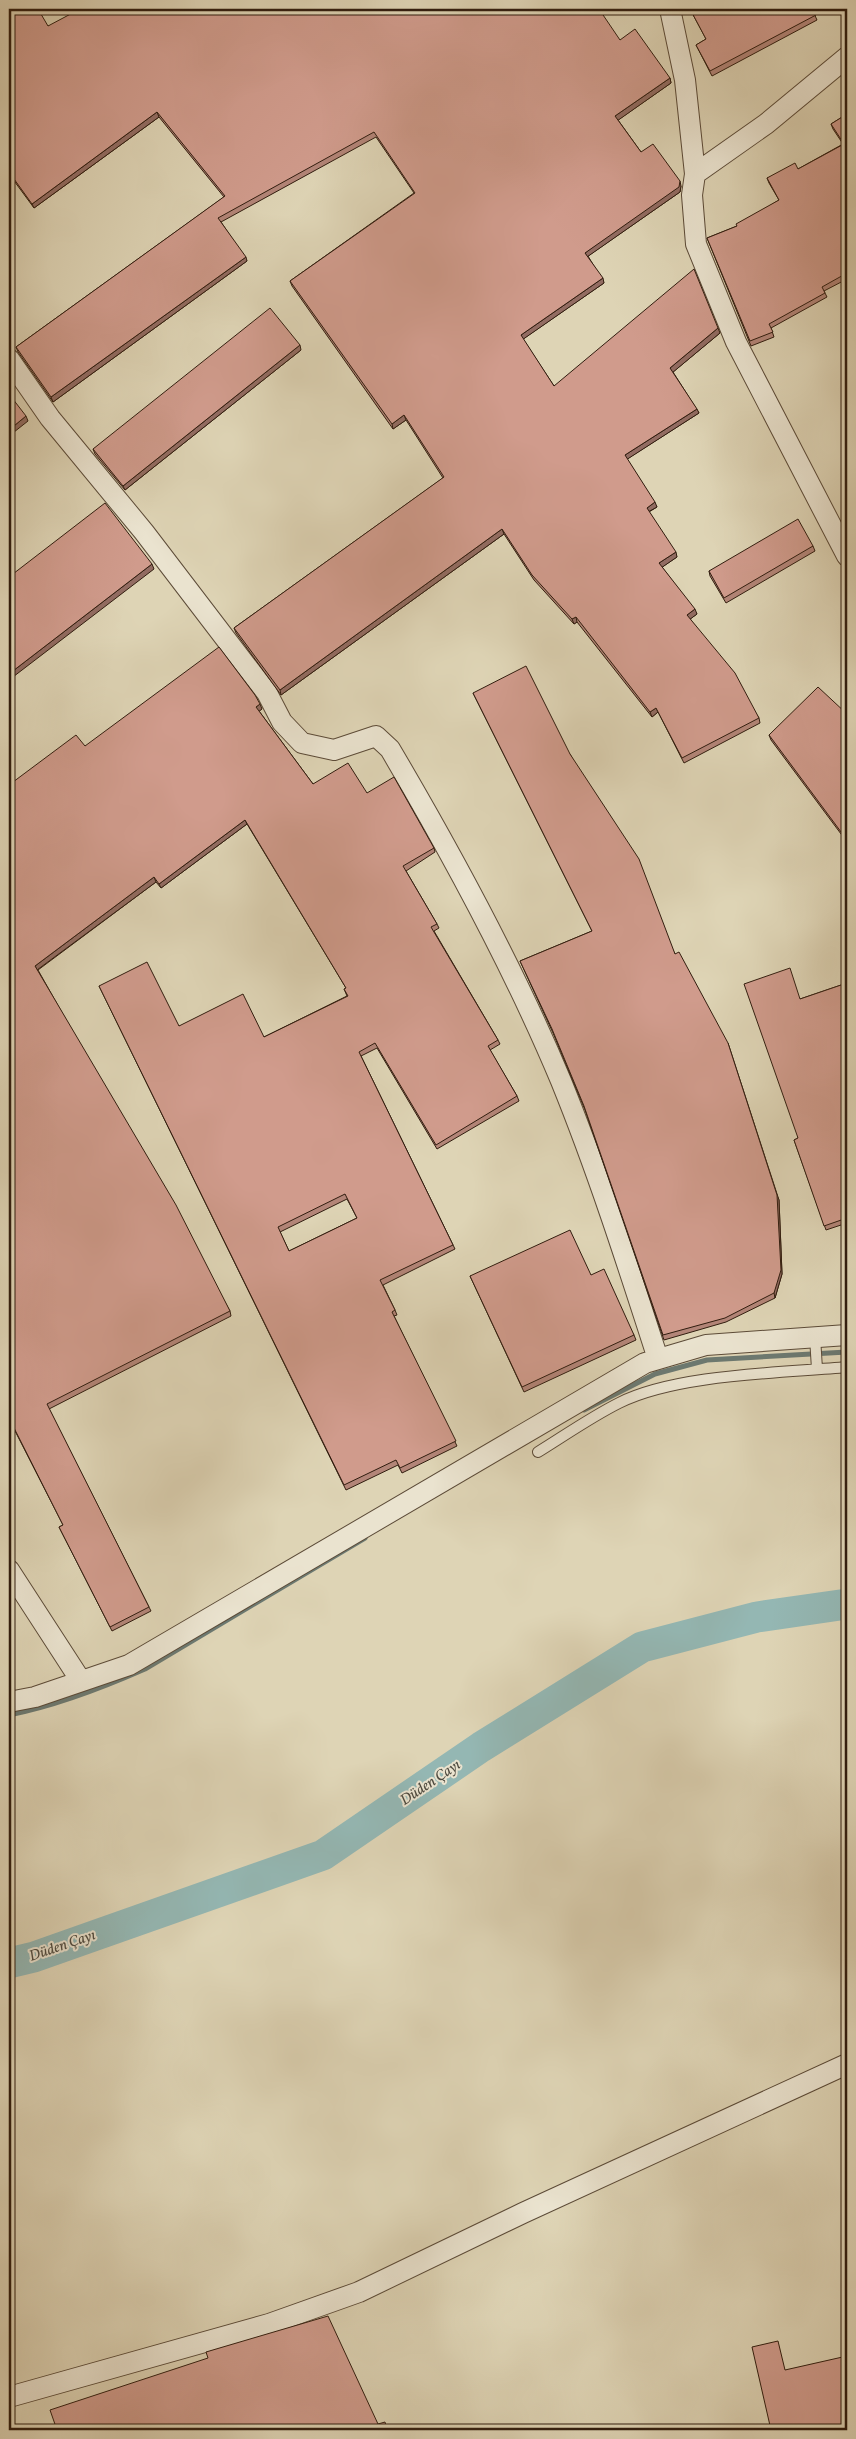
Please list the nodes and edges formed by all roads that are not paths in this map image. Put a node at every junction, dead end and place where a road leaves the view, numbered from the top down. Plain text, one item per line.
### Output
1 (670, 9) edge
2 (847, 56) edge
3 (695, 174) junction
4 (9, 359) edge
5 (847, 556) edge
6 (847, 1335) edge
7 (815, 1338) junction
8 (658, 1359) junction
9 (816, 1364) junction
10 (847, 1366) edge
11 (538, 1452) dead end
12 (9, 1570) edge
13 (81, 1681) junction
14 (9, 1702) edge
15 (847, 2064) edge
16 (9, 2397) edge

1 - 3 street
2 - 3 street
3 - 5 street
4 - 8 street
6 - 7 street
7 - 8 street
7 - 9 lane
8 - 13 street
9 - 10 lane
9 - 11 lane
12 - 13 street
13 - 14 street
15 - 16 street

